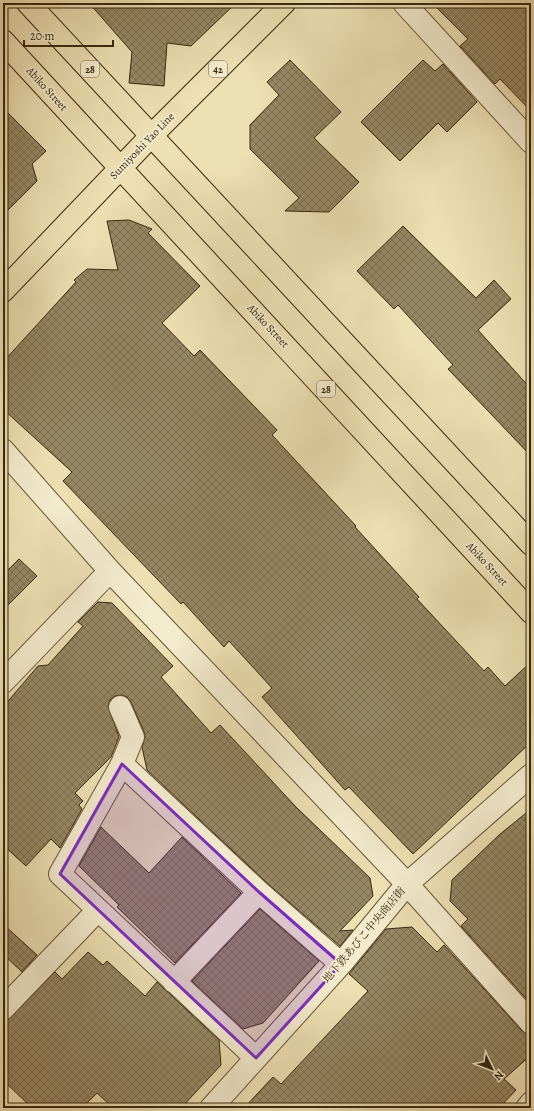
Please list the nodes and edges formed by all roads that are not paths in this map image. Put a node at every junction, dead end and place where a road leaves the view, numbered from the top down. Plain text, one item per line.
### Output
1 (28, 3) edge
2 (284, 3) edge
3 (404, 3) edge
4 (3, 41) edge
5 (527, 130) edge
6 (152, 135) junction
7 (120, 168) junction
8 (3, 291) edge
9 (3, 450) edge
10 (531, 544) edge
11 (110, 571) junction
12 (531, 612) edge
13 (3, 682) edge
14 (120, 707) dead end
15 (122, 764) junction
16 (531, 775) edge
17 (407, 884) junction
18 (259, 892) junction
19 (98, 910) junction
20 (341, 964) junction
21 (174, 982) junction
22 (3, 1009) edge
23 (531, 1023) edge
24 (256, 1058) junction
25 (531, 1104) edge
26 (211, 1108) edge
27 (527, 1108) edge

1 - 6 main road, 28
2 - 6 main road, Sumiyoshi Yao Line / 42
3 - 5 street
4 - 7 main road, Abiko Street / 28
6 - 7 main road, Sumiyoshi Yao Line / 42
6 - 10 main road, 28
7 - 8 main road, Sumiyoshi Yao Line / 42
7 - 12 main road, Abiko Street / 28
9 - 11 street
11 - 13 street
11 - 17 street
14 - 15 street
15 - 18 street
15 - 19 street
16 - 17 street, 地下鉄あびこ中央商店街
17 - 20 street, 地下鉄あびこ中央商店街
17 - 23 street
18 - 20 street
18 - 21 street
19 - 21 street
19 - 22 street
20 - 24 street, 地下鉄あびこ中央商店街
21 - 24 street
24 - 26 street, 地下鉄あびこ中央商店街
25 - 27 street

